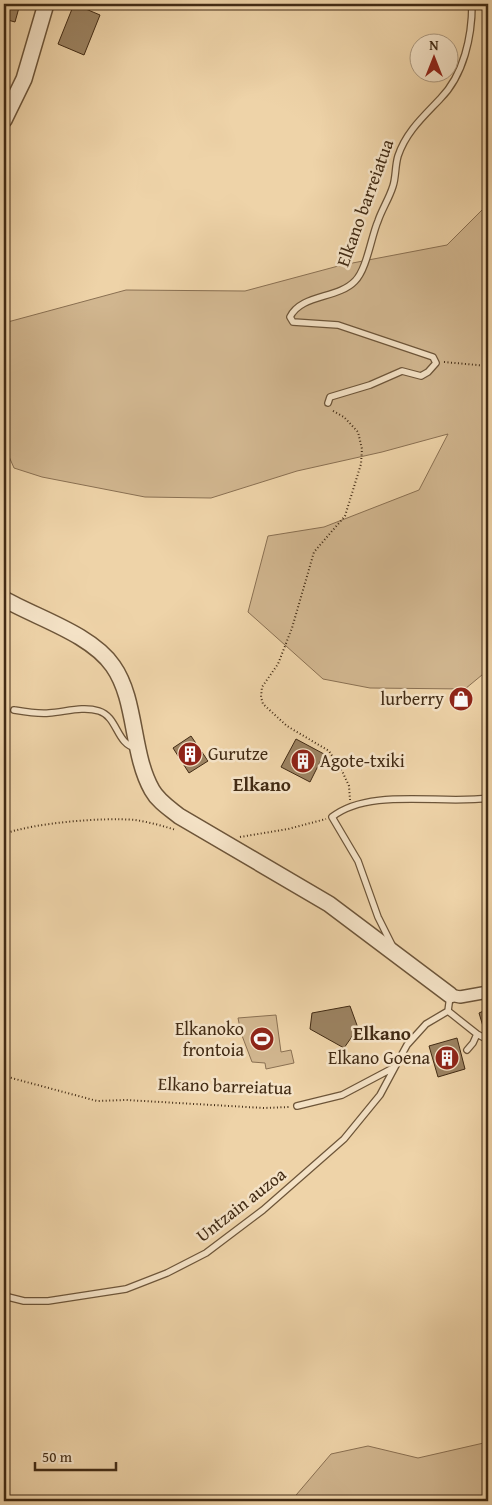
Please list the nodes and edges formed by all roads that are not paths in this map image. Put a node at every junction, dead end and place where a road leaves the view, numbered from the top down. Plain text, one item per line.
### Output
1 (46, 4) edge
2 (472, 4) edge
3 (4, 120) edge
4 (328, 403) road end
5 (4, 599) edge
6 (14, 710) dead end
7 (138, 749) junction
8 (488, 798) edge
9 (398, 956) junction
10 (488, 992) edge
11 (450, 995) junction
12 (448, 1011) junction
13 (477, 1034) junction
14 (488, 1040) edge
15 (467, 1050) dead end
16 (395, 1067) junction
17 (297, 1106) road end
18 (4, 1296) edge

1 - 3 street
2 - 4 lane, Elkano barreiatua
5 - 7 street
6 - 7 lane
7 - 9 street
8 - 9 lane
9 - 11 street
10 - 11 street
11 - 12 lane
12 - 13 lane
12 - 16 lane
13 - 14 lane
13 - 15 lane
16 - 17 lane, Elkano barreiatua
16 - 18 lane, Untzain auzoa

